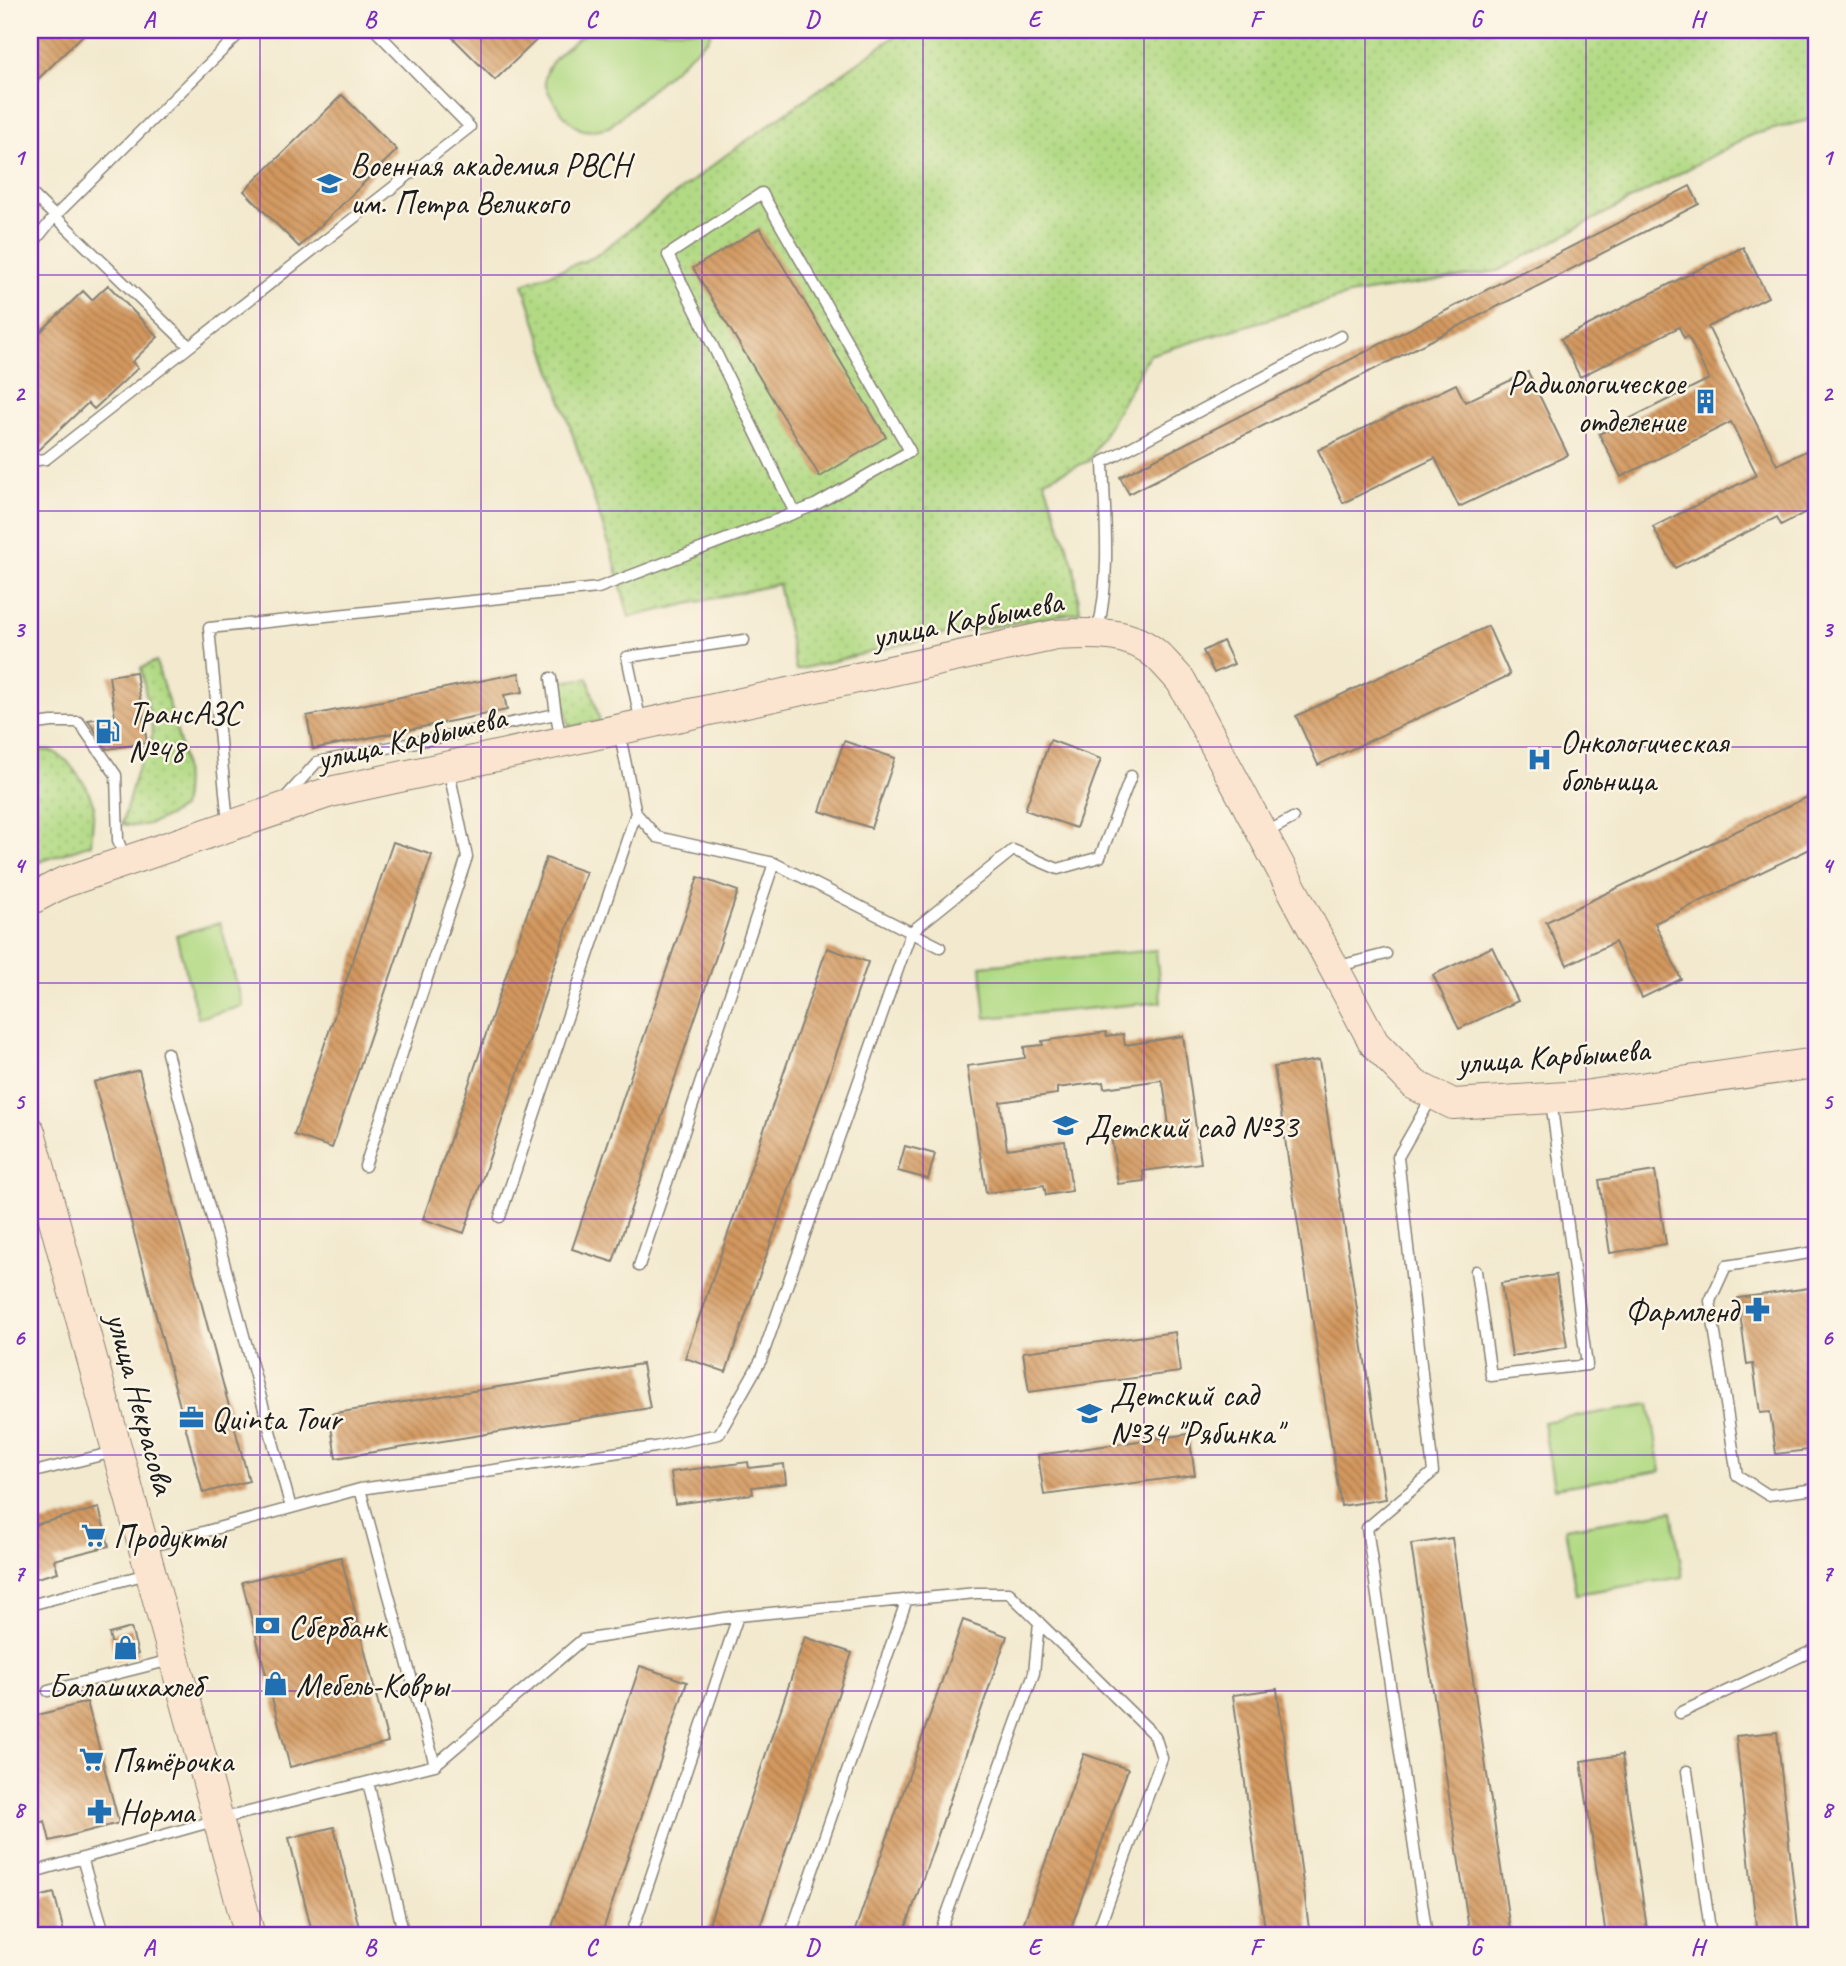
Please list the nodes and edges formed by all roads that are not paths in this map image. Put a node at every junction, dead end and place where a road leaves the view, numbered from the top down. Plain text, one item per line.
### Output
1 (243, 30) edge
2 (374, 30) edge
3 (30, 192) edge
4 (55, 216) junction
5 (30, 247) edge
6 (1341, 336) dead end
7 (189, 346) junction
8 (30, 461) edge
9 (795, 513) junction
10 (1098, 633) junction
11 (744, 640) dead end
12 (551, 678) dead end
13 (30, 725) edge
14 (630, 726) junction
15 (559, 728) junction
16 (448, 766) junction
17 (1131, 776) dead end
18 (273, 811) junction
19 (636, 813) junction
20 (1293, 818) dead end
21 (228, 826) junction
22 (1264, 834) junction
23 (125, 861) junction
24 (774, 863) junction
25 (30, 900) edge
26 (911, 932) junction
27 (940, 947) dead end
28 (1386, 954) dead end
29 (1334, 967) junction
30 (167, 1053) dead end
31 (1816, 1063) edge
32 (1433, 1094) junction
33 (1551, 1098) junction
34 (30, 1132) edge
35 (365, 1166) dead end
36 (500, 1217) dead end
37 (1816, 1252) edge
38 (639, 1266) dead end
39 (1476, 1271) dead end
40 (117, 1451) junction
41 (30, 1473) edge
42 (360, 1489) junction
43 (1816, 1489) edge
44 (291, 1508) junction
45 (147, 1561) junction
46 (907, 1599) junction
47 (30, 1605) edge
48 (738, 1616) junction
49 (1039, 1622) junction
50 (1816, 1647) edge
51 (173, 1659) junction
52 (48, 1690) dead end
53 (1680, 1713) dead end
54 (435, 1765) junction
55 (1687, 1772) dead end
56 (368, 1782) junction
57 (217, 1820) junction
58 (82, 1858) junction
59 (30, 1873) edge
60 (105, 1936) edge
61 (250, 1936) edge
62 (404, 1936) edge
63 (631, 1936) edge
64 (790, 1936) edge
65 (939, 1936) edge
66 (1096, 1936) edge
67 (1427, 1936) edge
68 (1711, 1936) edge

1 - 4 lane
2 - 7 lane
3 - 4 lane
4 - 5 lane
4 - 7 lane
6 - 10 lane
7 - 8 lane
9 - 9 lane
9 - 21 lane
10 - 14 street, улица Карбышева
10 - 22 street, улица Карбышева
11 - 14 lane
12 - 15 lane
13 - 23 lane
14 - 15 street, улица Карбышева
14 - 19 lane
15 - 16 street, улица Карбышева
15 - 18 lane
16 - 18 street, улица Карбышева
16 - 35 lane
17 - 26 lane
18 - 21 street, улица Карбышева
19 - 24 lane
19 - 36 lane
20 - 22 lane
21 - 23 street, улица Карбышева
22 - 29 street, улица Карбышева
23 - 25 street, улица Карбышева
24 - 26 lane
24 - 38 lane
26 - 27 lane
26 - 42 lane
28 - 29 lane
29 - 32 street, улица Карбышева
30 - 44 lane
31 - 33 street, улица Карбышева
32 - 33 street, улица Карбышева
32 - 67 lane
33 - 39 lane
34 - 40 street, улица Некрасова
37 - 43 lane
40 - 41 lane
40 - 45 street, улица Некрасова
42 - 44 lane
42 - 54 lane
44 - 45 lane
45 - 47 lane
45 - 51 street, улица Некрасова
46 - 48 lane
46 - 49 lane
46 - 64 lane
48 - 54 lane
48 - 63 lane
49 - 65 lane
49 - 66 lane
50 - 53 lane
51 - 52 lane
51 - 57 street, улица Некрасова
54 - 56 lane
55 - 68 lane
56 - 57 lane
56 - 62 lane
57 - 58 lane
57 - 61 street, улица Некрасова
58 - 59 lane
58 - 60 lane

